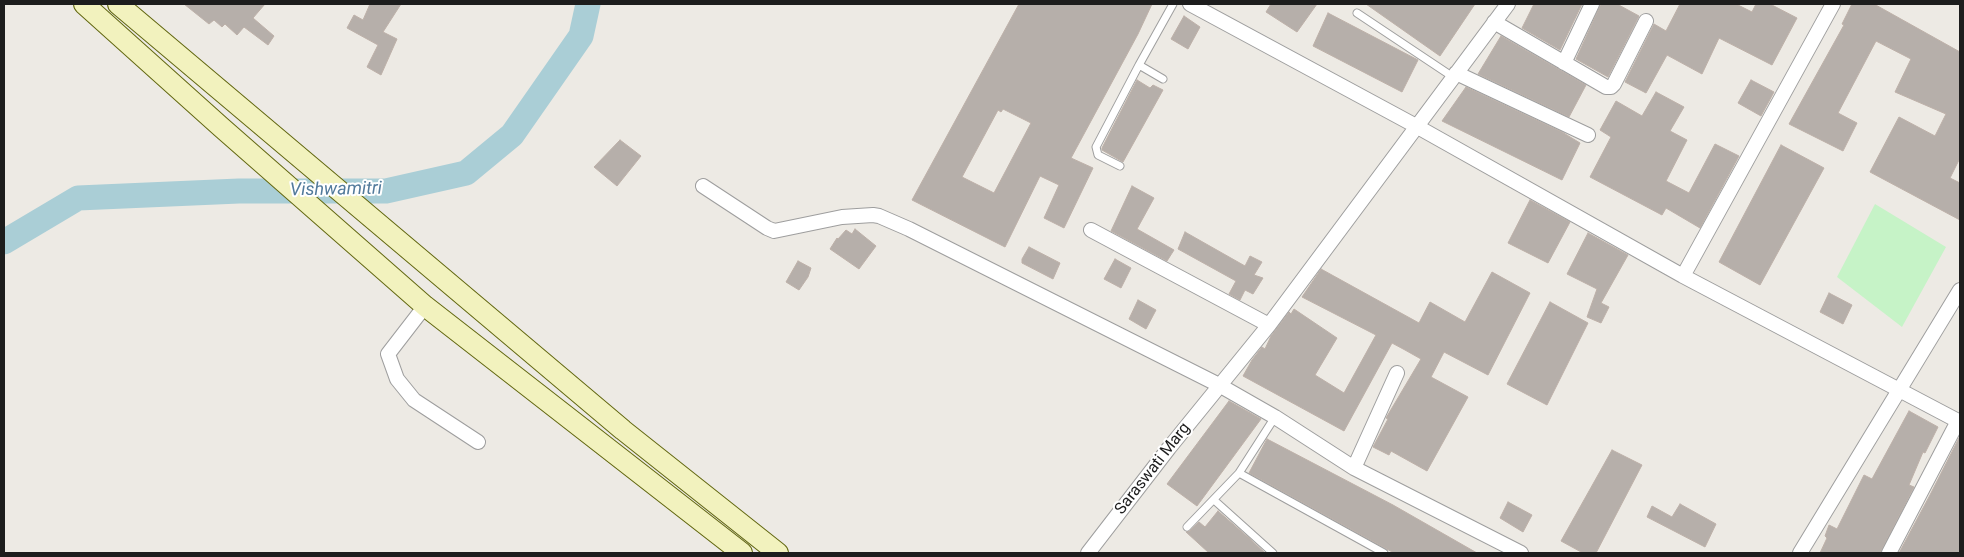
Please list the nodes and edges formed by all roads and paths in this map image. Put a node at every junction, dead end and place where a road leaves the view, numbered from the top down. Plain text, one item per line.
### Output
1 (84, 4) edge
2 (118, 4) edge
3 (1173, 4) edge
4 (1190, 4) edge
5 (1508, 4) edge
6 (1592, 4) edge
7 (1833, 4) edge
8 (1357, 13) dead end
9 (1646, 21) dead end
10 (1494, 22) junction
11 (175, 52) junction
12 (1564, 63) junction
13 (1139, 65) junction
14 (157, 69) junction
15 (1455, 75) junction
16 (1163, 79) dead end
17 (1416, 126) junction
18 (1588, 135) dead end
19 (1120, 166) dead end
20 (703, 186) dead end
21 (1091, 230) dead end
22 (1683, 276) junction
23 (1960, 290) edge
24 (425, 306) junction
25 (1269, 326) junction
26 (1397, 373) dead end
27 (1219, 385) junction
28 (1899, 390) junction
29 (1275, 417) junction
30 (1959, 422) edge
31 (478, 442) dead end
32 (1354, 468) junction
33 (1239, 473) junction
34 (1214, 500) junction
35 (1187, 527) dead end
36 (771, 548) edge
37 (742, 553) edge
38 (1088, 553) edge
39 (1273, 553) edge
40 (1384, 553) edge
41 (1521, 553) edge
42 (1800, 553) edge
43 (1889, 553) edge

1 - 14 main road
2 - 11 main road
3 - 13 lane
4 - 17 street
5 - 10 street, Saraswati Marg
6 - 12 street
7 - 22 street
8 - 15 lane
9 - 12 street
10 - 12 street
10 - 15 street, Saraswati Marg
11 - 14 main road
11 - 36 main road
13 - 16 lane
13 - 19 lane
14 - 24 main road
15 - 17 street, Saraswati Marg
15 - 18 street
17 - 22 street
17 - 25 street, Saraswati Marg
20 - 27 street
21 - 25 street
22 - 28 street
23 - 28 street
24 - 31 street
24 - 37 main road
25 - 27 street, Saraswati Marg
26 - 32 street
27 - 29 street
27 - 38 street, Saraswati Marg
28 - 30 street
28 - 42 street
29 - 32 street
29 - 33 lane
30 - 43 street
32 - 41 street
33 - 34 lane
33 - 40 lane
34 - 35 lane
34 - 39 lane

